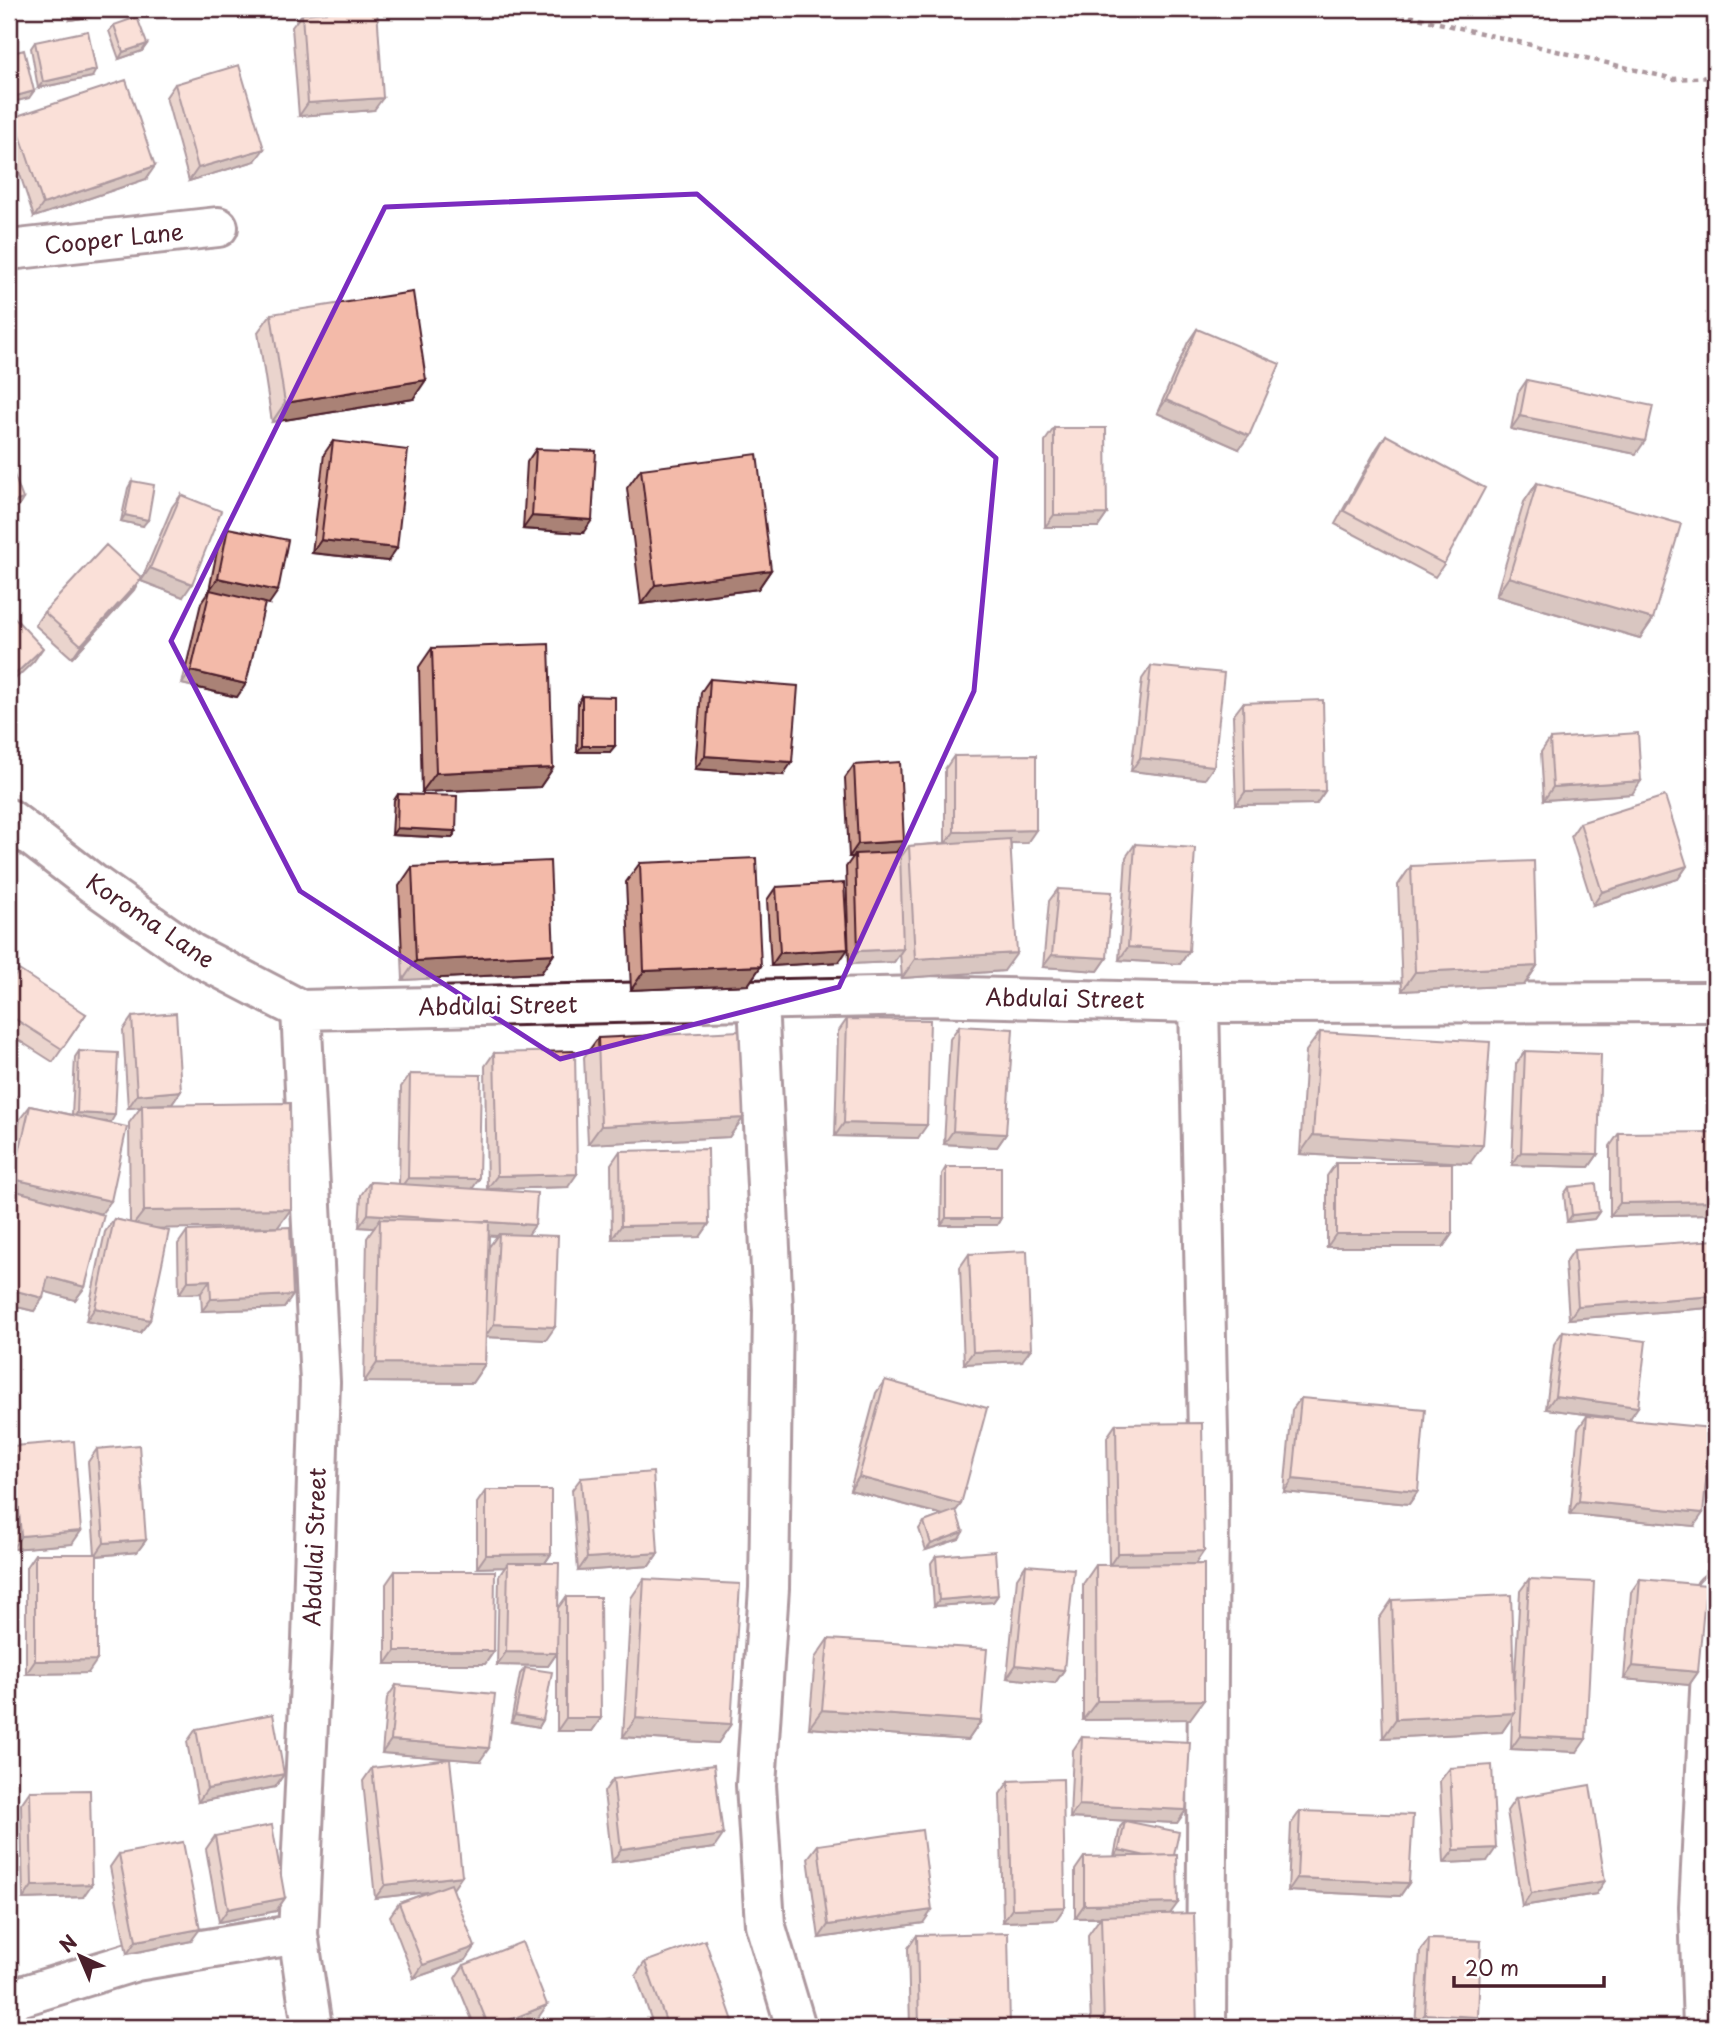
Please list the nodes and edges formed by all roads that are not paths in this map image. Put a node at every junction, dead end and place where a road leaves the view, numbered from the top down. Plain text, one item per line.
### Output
1 (218, 228) dead end
2 (9, 250) edge
3 (9, 819) edge
4 (758, 1001) junction
5 (1715, 1002) edge
6 (1199, 1003) junction
7 (301, 1010) junction
8 (1715, 1593) edge
9 (298, 1934) junction
10 (9, 2000) edge
11 (312, 2027) edge
12 (796, 2027) edge
13 (1206, 2027) edge
14 (1703, 2027) edge

1 - 2 street, Cooper Lane
3 - 7 street, Koroma Lane
4 - 6 street, Abdulai Street
4 - 7 street, Abdulai Street
4 - 12 street
5 - 6 street, Abdulai Street
6 - 13 street
7 - 9 street, Abdulai Street
8 - 14 street
9 - 10 street
9 - 11 street, Abdulai Street

